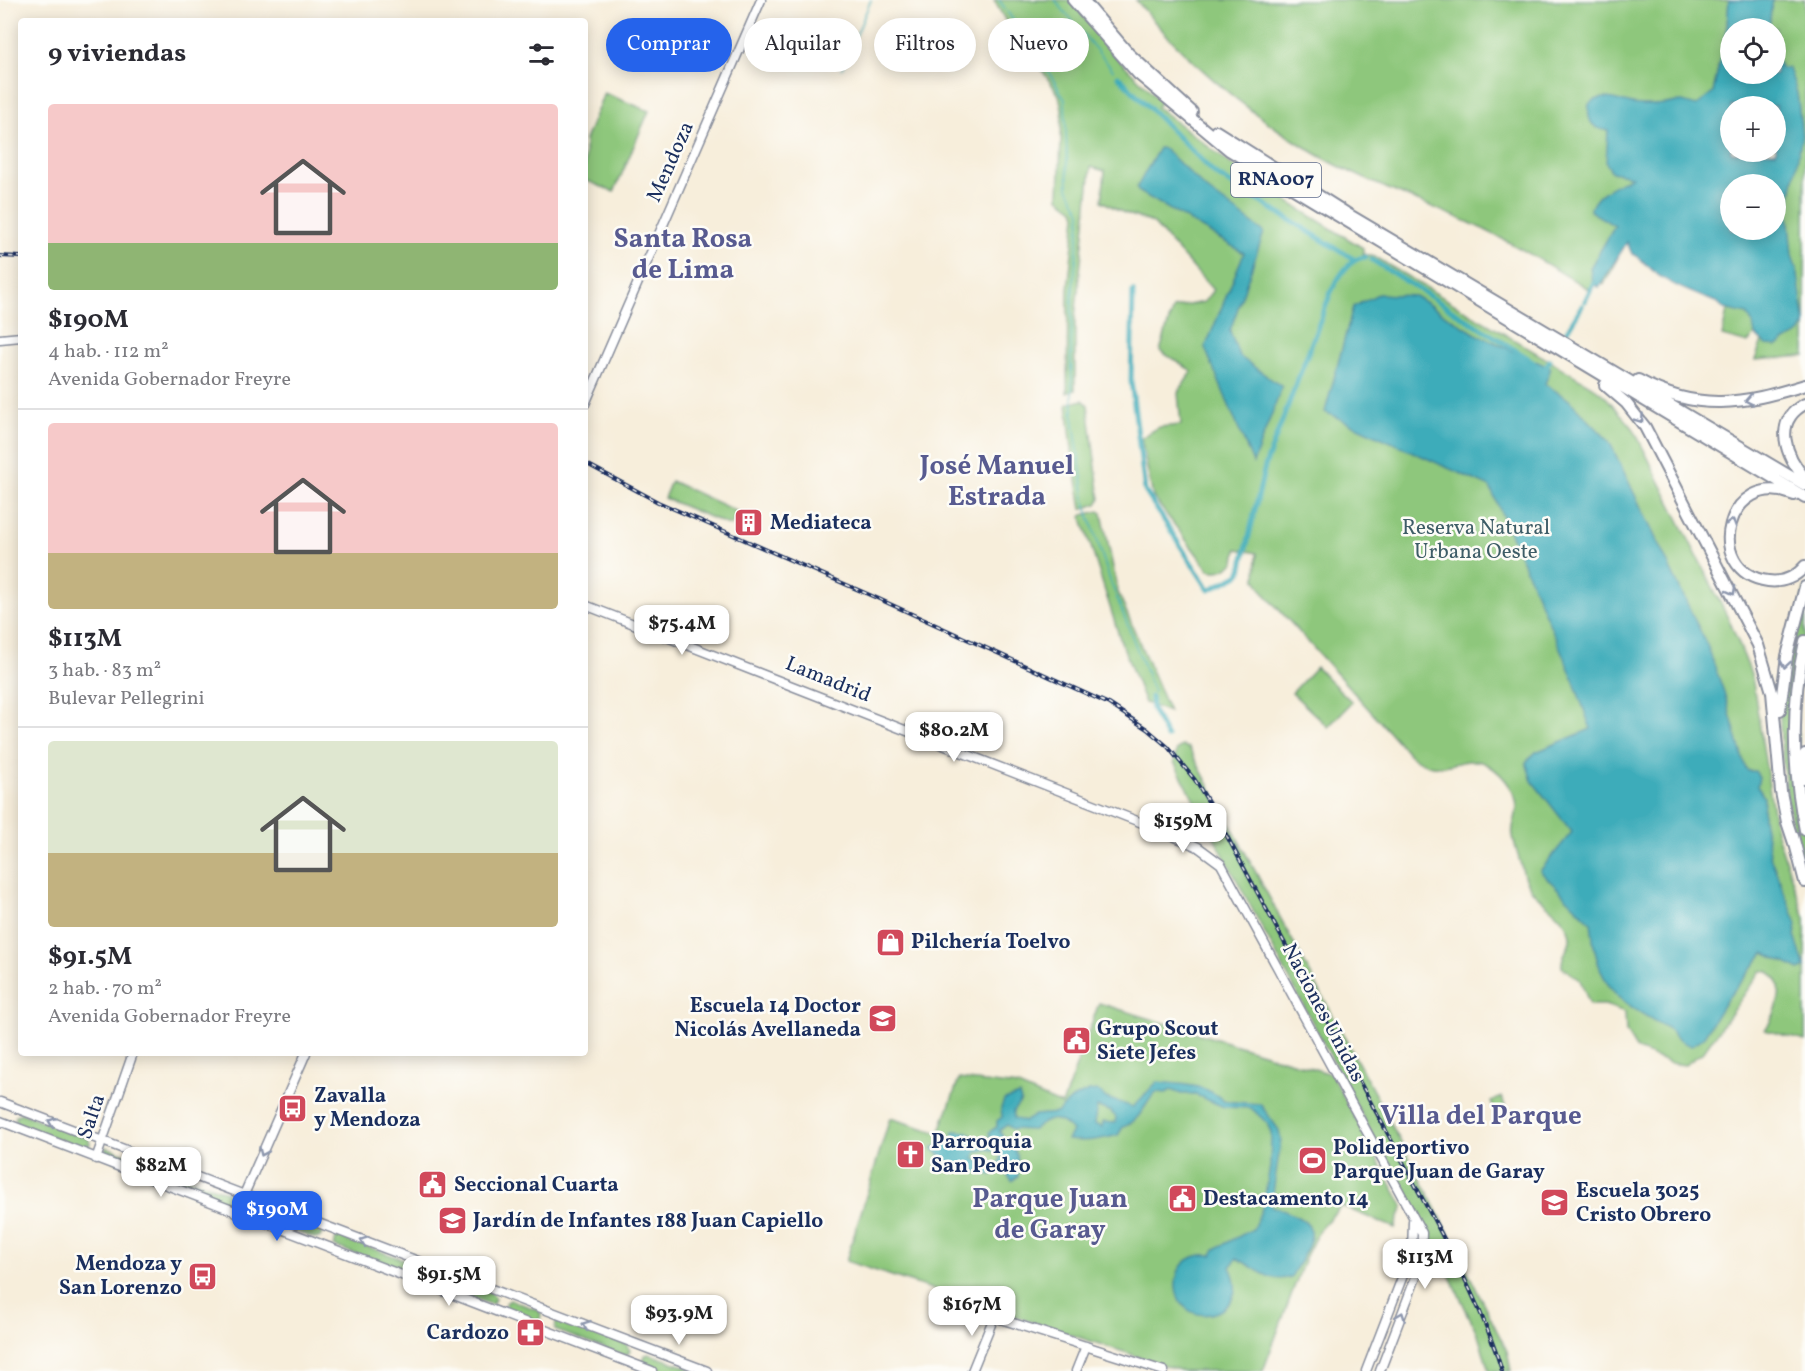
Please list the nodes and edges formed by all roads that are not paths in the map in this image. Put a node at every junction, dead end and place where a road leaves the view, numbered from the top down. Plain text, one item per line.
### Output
1 (761, 0) edge
2 (1073, 0) edge
3 (1083, 0) edge
4 (1514, 317) junction
5 (18, 337) edge
6 (0, 339) edge
7 (1805, 385) edge
8 (588, 397) edge
9 (1805, 404) edge
10 (1805, 478) edge
11 (1805, 485) edge
12 (1805, 498) edge
13 (1805, 566) edge
14 (1805, 587) edge
15 (588, 606) edge
16 (1805, 641) edge
17 (1805, 754) edge
18 (1805, 797) edge
19 (1805, 830) edge
20 (1794, 843) junction
21 (1221, 864) joint
22 (1805, 882) edge
23 (132, 1056) edge
24 (305, 1056) edge
25 (0, 1102) edge
26 (0, 1121) edge
27 (102, 1141) junction
28 (96, 1158) junction
29 (244, 1195) junction
30 (1411, 1211) junction
31 (236, 1213) junction
32 (1404, 1274) junction
33 (1415, 1278) junction
34 (1086, 1346) junction
35 (652, 1371) edge
36 (707, 1371) edge
37 (972, 1371) edge
38 (1076, 1371) edge
39 (1164, 1371) edge
40 (1366, 1371) edge
41 (1380, 1371) edge

1 - 8 street, Mendoza
2 - 4 highway, RNA007
3 - 4 highway, RNA007
7 -> 4 highway
4 - 11 highway, RNA007
4 - 12 highway, RNA007
4 -> 20 highway
5 - 6 street
9 - 10 highway
13 -> 12 highway
14 -> 20 highway
15 - 21 street, Lamadrid
16 - 19 highway
17 - 18 highway
20 - 22 highway
21 - 30 street, Naciones Unidas
23 - 27 street, Salta
24 -> 29 street
27 -> 25 street
26 - 28 street
27 - 28 street, Salta
27 - 29 street
28 - 31 street
29 - 31 street
36 -> 29 street
30 - 32 street
30 - 33 street, Naciones Unidas
31 - 35 street
32 - 33 street
32 - 40 street
41 -> 33 street, Naciones Unidas
34 - 37 street
34 - 38 street
34 - 39 street

